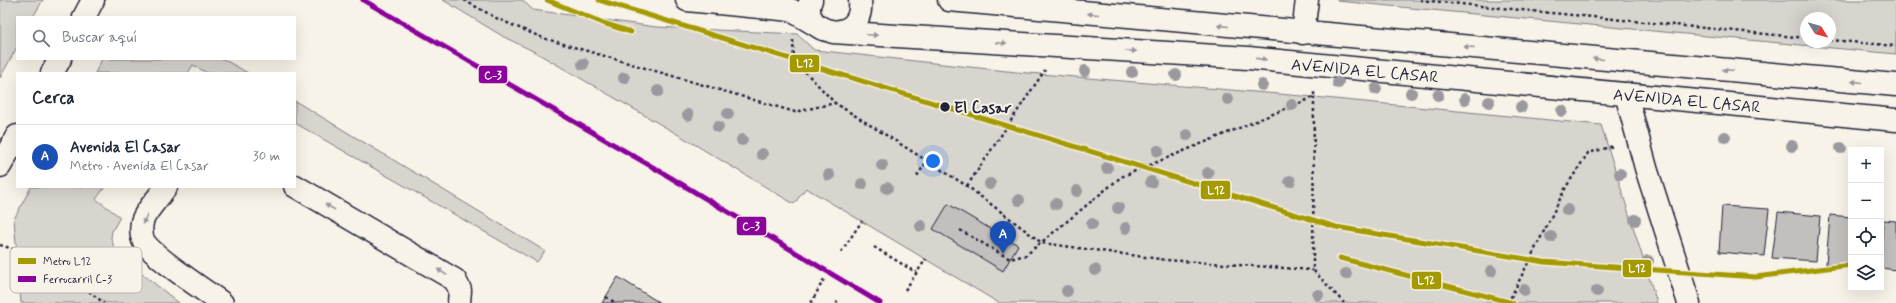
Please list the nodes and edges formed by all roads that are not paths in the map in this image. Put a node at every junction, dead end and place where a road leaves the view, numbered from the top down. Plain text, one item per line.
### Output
1 (93, 0) edge
2 (687, 0) edge
3 (811, 0) edge
4 (860, 0) edge
5 (949, 0) edge
6 (1307, 0) edge
7 (85, 16) edge
8 (828, 31) junction
9 (1303, 33) junction
10 (59, 60) edge
11 (53, 72) edge
12 (1896, 85) edge
13 (1626, 94) junction
14 (1896, 120) edge
15 (16, 138) edge
16 (0, 166) edge
17 (296, 187) edge
18 (165, 188) edge
19 (222, 303) edge
20 (459, 303) edge
21 (1689, 303) edge

1 - 7 street
2 - 8 street, AVENIDA EL CASAR
3 - 8 street
4 - 8 street
9 -> 5 street, AVENIDA EL CASAR
6 - 9 street
8 -> 13 street, AVENIDA EL CASAR
12 -> 9 street, AVENIDA EL CASAR
10 - 11 street
13 - 14 street, AVENIDA EL CASAR
13 - 21 street
15 - 16 street
20 -> 17 street
18 -> 19 street

